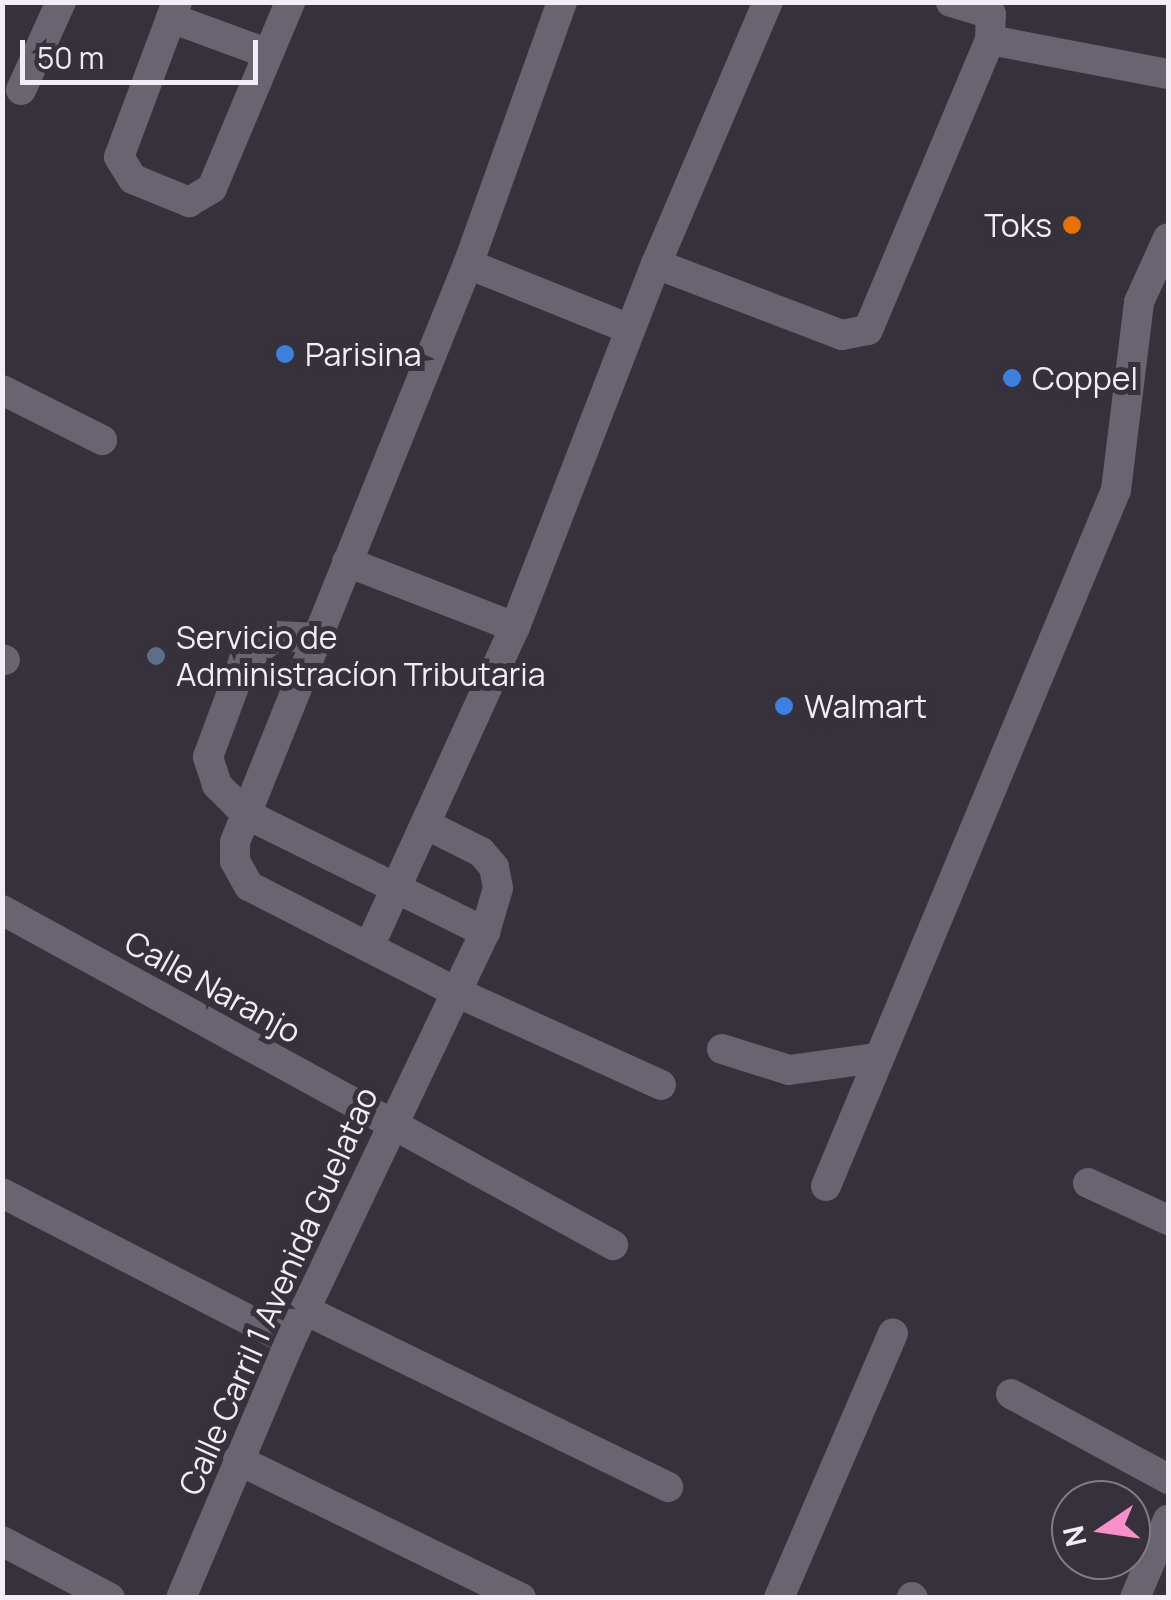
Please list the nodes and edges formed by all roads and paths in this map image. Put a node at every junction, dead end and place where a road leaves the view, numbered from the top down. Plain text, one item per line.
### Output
1 (61, 2) edge
2 (290, 2) edge
3 (562, 2) edge
4 (768, 2) edge
5 (950, 2) edge
6 (174, 10) edge
7 (990, 40) junction
8 (266, 53) junction
9 (1168, 74) edge
10 (21, 90) dead end
11 (1168, 238) edge
12 (468, 264) junction
13 (656, 264) junction
14 (630, 329) junction
15 (2, 390) edge
16 (102, 440) dead end
17 (348, 562) junction
18 (516, 627) junction
19 (318, 638) junction
20 (246, 814) junction
21 (428, 824) junction
22 (398, 887) junction
23 (2, 910) edge
24 (484, 932) junction
25 (370, 947) junction
26 (450, 1004) junction
27 (722, 1049) dead end
28 (875, 1058) junction
29 (661, 1085) dead end
30 (389, 1126) junction
31 (1088, 1183) dead end
32 (826, 1186) dead end
33 (2, 1193) edge
34 (1168, 1220) edge
35 (613, 1245) dead end
36 (305, 1310) junction
37 (893, 1333) dead end
38 (290, 1340) junction
39 (1011, 1394) dead end
40 (238, 1460) junction
41 (1168, 1480) edge
42 (668, 1488) dead end
43 (1168, 1520) edge
44 (2, 1541) edge
45 (110, 1598) edge
46 (181, 1598) edge
47 (521, 1598) edge
48 (778, 1598) edge
49 (1136, 1598) edge

1 - 10 street
2 - 8 street
3 - 12 street
4 - 13 street
5 - 7 street
6 - 8 street
6 - 8 street
7 - 9 street
7 - 13 street
11 - 28 street
12 - 14 street
12 - 17 street
13 - 14 street
14 - 18 street
15 - 16 street
17 - 18 street
17 - 19 street
18 - 21 street
19 - 20 street
19 - 20 street
20 - 22 street
20 - 25 street
21 - 22 street
21 - 24 street, Calle Carril 1 Avenida Guelatao
22 - 24 street
22 - 25 street
23 - 30 street, Calle Naranjo
24 - 26 street, Calle Carril 1 Avenida Guelatao
25 - 26 street
26 - 29 street
26 - 30 street, Calle Carril 1 Avenida Guelatao
27 - 28 street
28 - 32 street
30 - 35 street, Calle Naranjo
30 - 36 street, Calle Carril 1 Avenida Guelatao
31 - 34 street
33 - 38 street
36 - 38 street, Calle Carril 1 Avenida Guelatao
36 - 42 street
37 - 48 street
38 - 40 street, Calle Carril 1 Avenida Guelatao
39 - 41 street
40 - 46 street, Calle Carril 1 Avenida Guelatao
40 - 47 street
43 - 49 street
44 - 45 street

